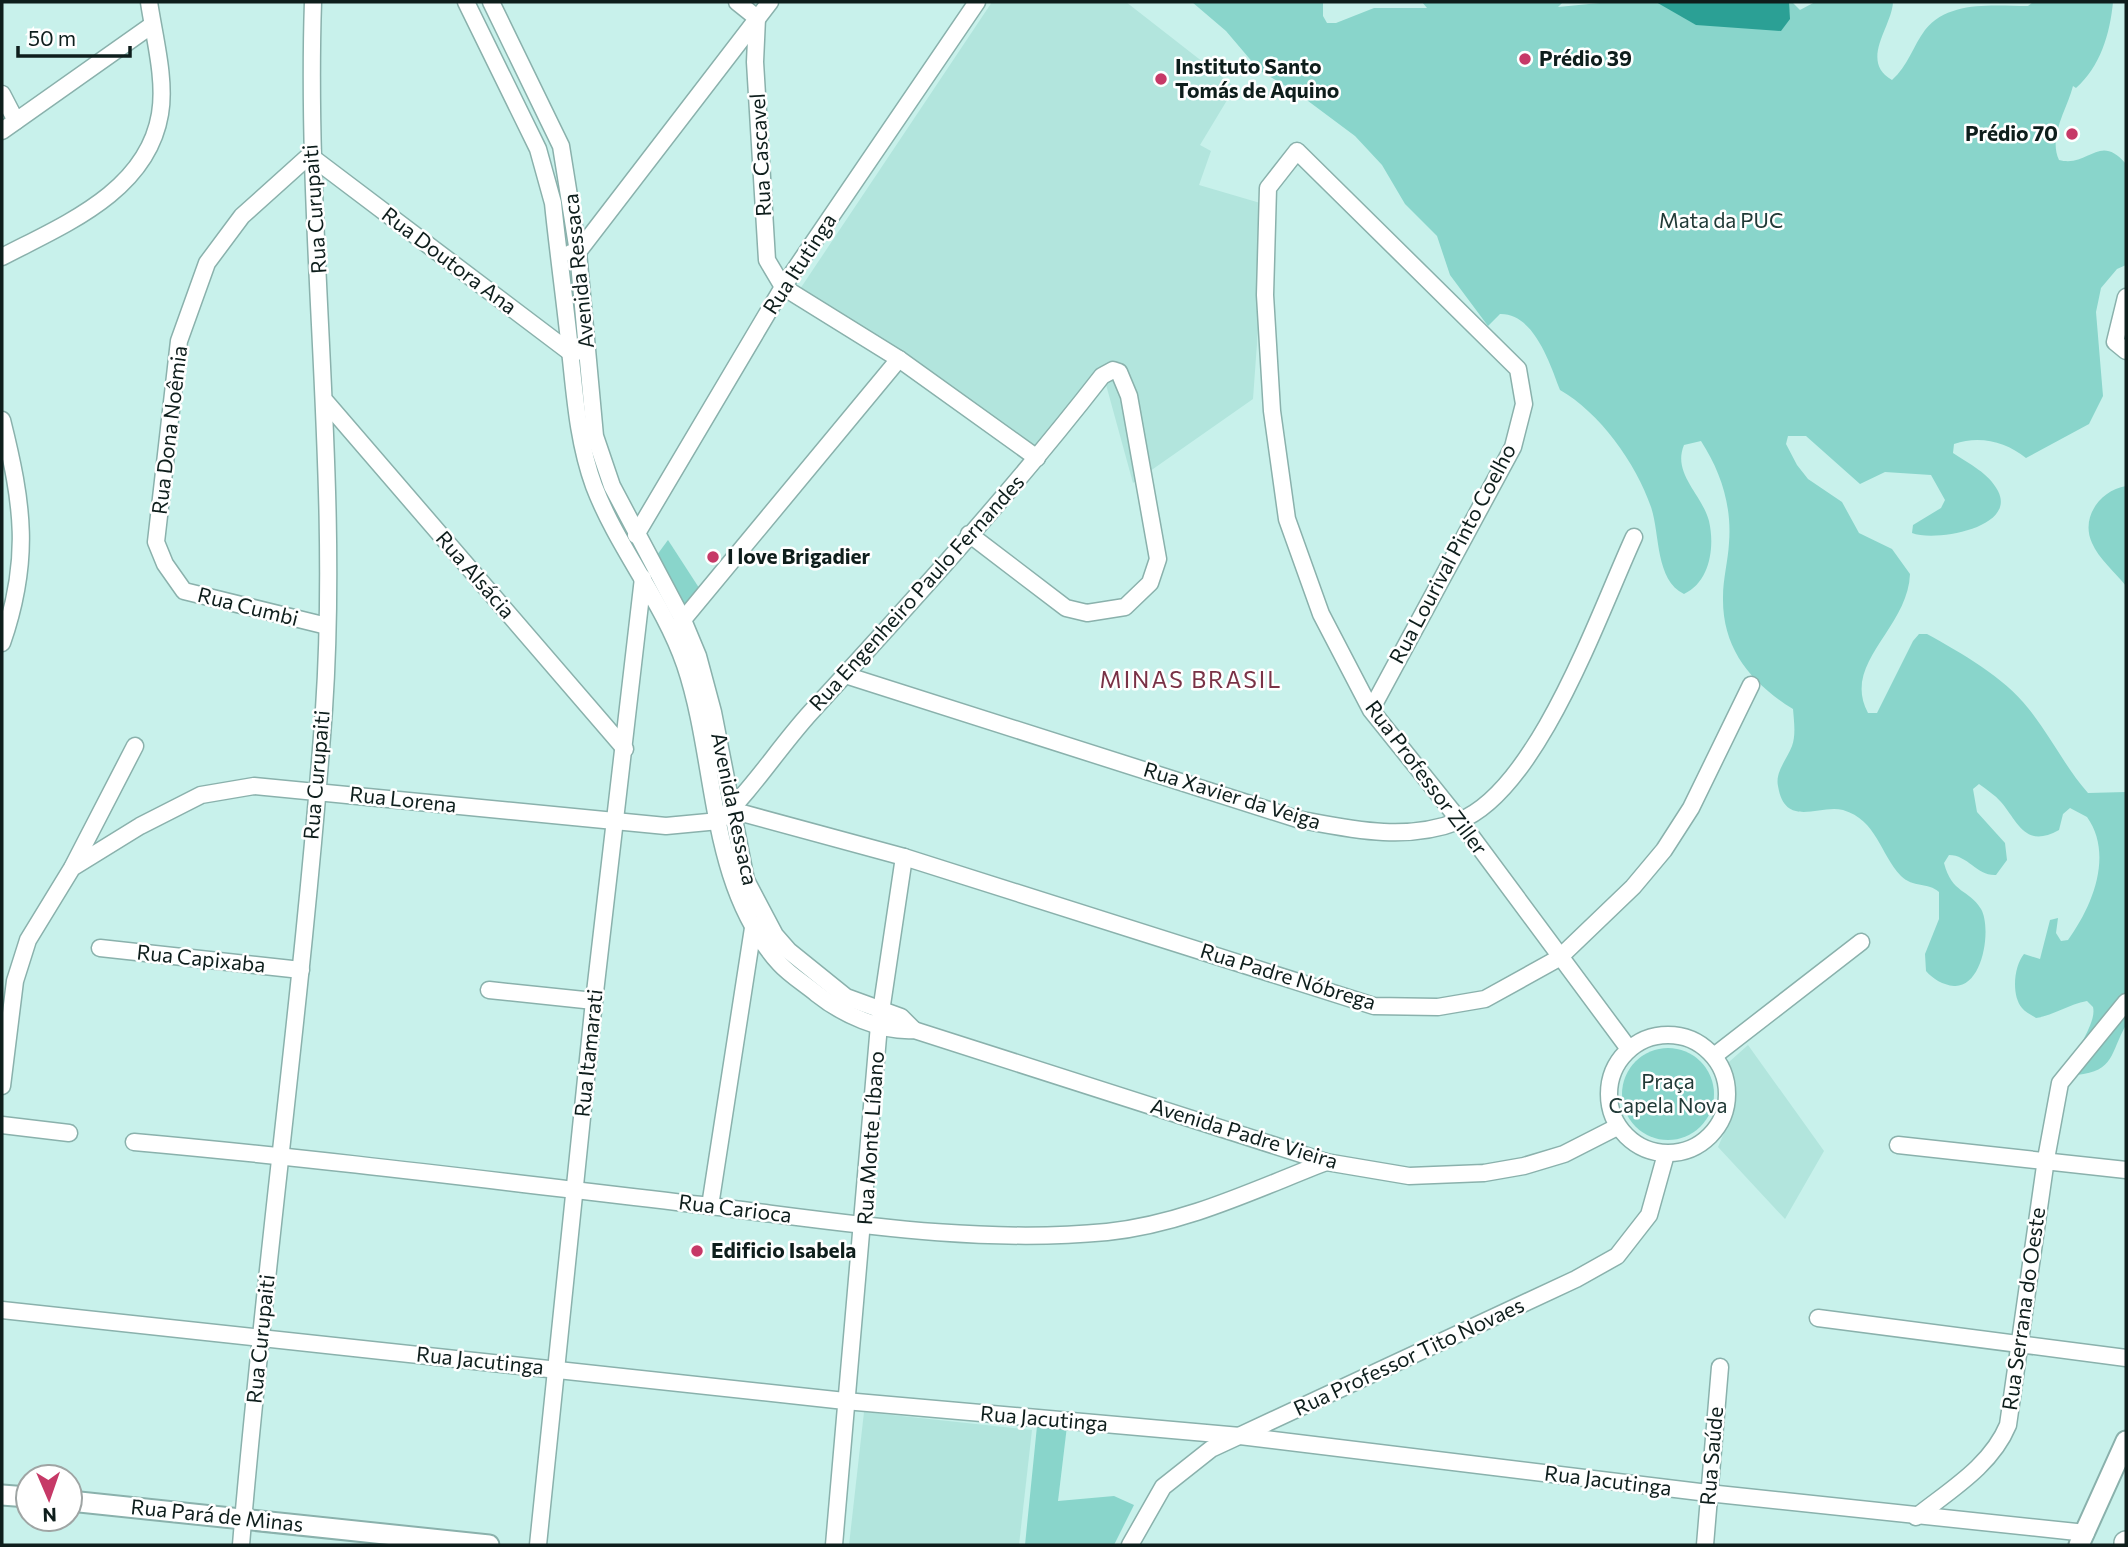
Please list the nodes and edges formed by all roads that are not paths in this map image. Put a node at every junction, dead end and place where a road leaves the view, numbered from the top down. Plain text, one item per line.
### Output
1 (149, 2) edge
2 (313, 2) edge
3 (466, 2) edge
4 (491, 2) edge
5 (737, 2) edge
6 (770, 2) edge
7 (977, 2) edge
8 (757, 18) junction
9 (152, 25) junction
10 (2, 94) edge
11 (16, 121) junction
12 (2, 131) edge
13 (1297, 151) joint
14 (312, 156) junction
15 (578, 252) junction
16 (559, 256) junction
17 (2, 257) edge
18 (783, 287) junction
19 (2126, 297) edge
20 (2121, 347) edge
21 (570, 353) junction
22 (588, 353) junction
23 (899, 359) junction
24 (326, 402) junction
25 (2, 421) edge
26 (1037, 458) junction
27 (969, 534) junction
28 (636, 535) junction
29 (1634, 537) dead end
30 (156, 542) joint
31 (649, 572) junction
32 (683, 620) junction
33 (327, 626) junction
34 (673, 634) junction
35 (2, 643) edge
36 (845, 675) junction
37 (1751, 685) dead end
38 (1371, 710) junction
39 (135, 746) dead end
40 (625, 749) junction
41 (315, 791) junction
42 (724, 816) junction
43 (614, 821) junction
44 (1460, 821) junction
45 (904, 857) junction
46 (72, 868) junction
47 (753, 928) junction
48 (1861, 942) dead end
49 (100, 948) dead end
50 (1559, 958) junction
51 (301, 970) junction
52 (489, 990) dead end
53 (594, 1001) junction
54 (2126, 1002) edge
55 (880, 1018) junction
56 (6, 1023) edge
57 (914, 1030) joint
58 (1629, 1049) junction
59 (1714, 1056) junction
60 (2, 1086) edge
61 (2, 1125) edge
62 (1618, 1127) junction
63 (69, 1133) dead end
64 (134, 1142) dead end
65 (1898, 1145) dead end
66 (1666, 1154) junction
67 (281, 1156) junction
68 (2046, 1159) junction
69 (1326, 1162) junction
70 (2126, 1170) edge
71 (574, 1190) junction
72 (710, 1206) junction
73 (864, 1226) junction
74 (2, 1310) edge
75 (1818, 1318) dead end
76 (261, 1336) junction
77 (2018, 1346) junction
78 (2126, 1358) edge
79 (1720, 1367) dead end
80 (558, 1369) junction
81 (845, 1401) junction
82 (1240, 1436) junction
83 (2126, 1441) edge
84 (1708, 1493) junction
85 (84, 1502) edge
86 (1916, 1517) junction
87 (243, 1518) junction
88 (2082, 1539) edge
89 (241, 1545) edge
90 (489, 1545) edge
91 (538, 1545) edge
92 (834, 1545) edge
93 (1130, 1545) edge
94 (1705, 1545) edge

1 - 9 street
2 - 14 street, Rua Curupaiti
3 - 16 street, Avenida Ressaca
4 - 15 street, Avenida Ressaca
5 - 8 street
6 - 8 street
7 - 18 street, Rua Itutinga
8 - 15 street
8 - 18 street, Rua Cascavel
9 - 11 street
9 - 17 street
10 - 11 street
11 - 12 street
13 - 38 street, Rua Professor Ziller
13 - 38 street, Rua Lourival Pinto Coelho
14 - 21 street, Rua Doutora Ana
14 - 24 street, Rua Curupaiti
14 - 30 street, Rua Dona Noêmia
15 - 16 street
15 - 22 street, Avenida Ressaca
16 - 21 street, Avenida Ressaca
18 - 23 street
18 - 28 street, Rua Itutinga
19 - 20 street
21 - 22 street
21 - 31 street, Avenida Ressaca
22 - 28 street, Avenida Ressaca
23 - 26 street
23 - 32 street
24 - 33 street, Rua Curupaiti
24 - 40 street, Rua Alsácia
25 - 35 street
26 - 27 street, Rua Engenheiro Paulo Fernandes
26 - 27 street, Rua Engenheiro Paulo Fernandes
27 - 36 street, Rua Engenheiro Paulo Fernandes
28 - 31 street, Avenida Ressaca
29 - 44 street, Rua Xavier da Veiga
30 - 33 street, Rua Cumbi
31 - 32 street, Avenida Ressaca
31 - 34 street, Avenida Ressaca
31 - 40 street, Rua Itamarati
32 - 34 street
32 - 42 street, Avenida Ressaca
33 - 41 street, Rua Curupaiti
34 - 42 street, Avenida Ressaca
36 - 42 street, Rua Engenheiro Paulo Fernandes
36 - 44 street, Rua Xavier da Veiga
37 - 50 street, Rua Padre Nóbrega
38 - 44 street, Rua Professor Ziller
39 - 46 street
40 - 43 street, Rua Itamarati
41 - 43 street, Rua Lorena
41 - 46 street, Rua Lorena
41 - 51 street, Rua Curupaiti
42 - 43 street, Rua Lorena
42 - 45 street, Rua Padre Nóbrega
42 - 47 street, Avenida Ressaca
42 - 55 street, Avenida Ressaca
43 - 53 street, Rua Itamarati
44 - 50 street, Rua Professor Ziller
45 - 50 street, Rua Padre Nóbrega
45 - 55 street, Rua Monte Líbano
46 - 56 street, Rua Lorena
47 - 55 street, Avenida Ressaca
47 - 72 street
48 - 59 street
49 - 51 street, Rua Capixaba
50 - 58 street, Rua Professor Ziller
51 - 67 street, Rua Curupaiti
52 - 53 street
53 - 71 street, Rua Itamarati
54 - 68 street, Rua Serrana do Oeste
55 - 57 street, Avenida Ressaca
55 - 73 street, Rua Monte Líbano
56 - 60 street, Rua Lorena
57 - 69 street, Avenida Padre Vieira
58 - 59 street
58 - 62 street
59 - 66 street
61 - 63 street
62 - 66 street
62 - 69 street, Avenida Padre Vieira
64 - 67 street, Rua Carioca
65 - 68 street
66 - 82 street, Rua Professor Tito Novaes
67 - 71 street, Rua Carioca
67 - 76 street, Rua Curupaiti
68 - 70 street
68 - 77 street, Rua Serrana do Oeste
69 - 73 street, Rua Carioca
71 - 72 street, Rua Carioca
71 - 80 street, Rua Itamarati
72 - 73 street, Rua Carioca
73 - 81 street, Rua Monte Líbano
74 - 76 street, Rua Jacutinga
75 - 77 street
76 - 80 street, Rua Jacutinga
76 - 87 street, Rua Curupaiti
77 - 78 street
77 - 86 street, Rua Serrana do Oeste
79 - 84 street, Rua Saúde
80 - 81 street, Rua Jacutinga
80 - 91 street, Rua Itamarati
81 - 82 street, Rua Jacutinga
81 - 92 street, Rua Monte Líbano
82 - 84 street, Rua Jacutinga
82 - 93 street, Rua Professor Tito Novaes
83 - 88 main road
84 - 86 street, Rua Jacutinga
84 - 94 street, Rua Saúde
85 - 87 main road, Rua Pará de Minas
86 - 88 street, Rua Jacutinga
87 - 89 street, Rua Curupaiti
87 - 90 main road, Rua Pará de Minas

